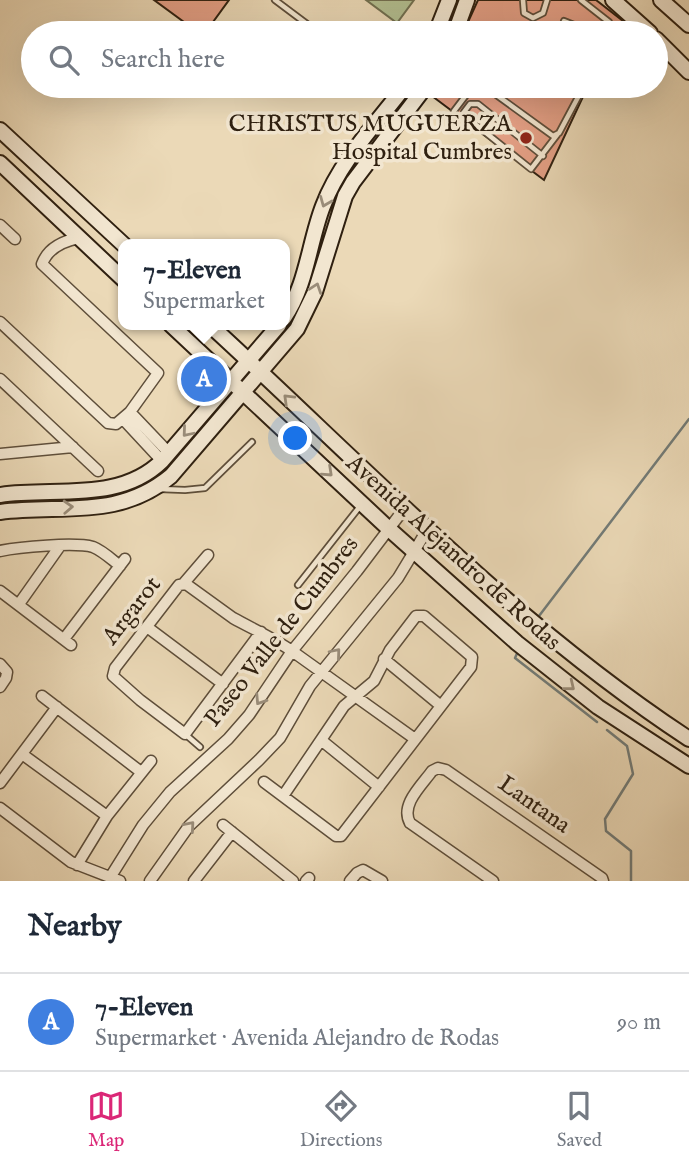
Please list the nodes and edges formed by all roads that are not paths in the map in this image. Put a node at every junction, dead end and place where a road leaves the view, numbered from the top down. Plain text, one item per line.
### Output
1 (275, 0) edge
2 (449, 0) edge
3 (467, 0) edge
4 (523, 0) edge
5 (547, 0) edge
6 (581, 0) edge
7 (613, 0) edge
8 (661, 0) edge
9 (302, 21) edge
10 (441, 21) edge
11 (459, 21) edge
12 (608, 21) edge
13 (637, 21) edge
14 (689, 25) edge
15 (668, 51) edge
16 (689, 72) edge
17 (391, 98) edge
18 (417, 98) edge
19 (464, 98) edge
20 (500, 98) edge
21 (577, 98) edge
22 (454, 111) dead end
23 (0, 130) edge
24 (556, 135) junction
25 (543, 156) junction
26 (0, 163) edge
27 (57, 184) junction
28 (41, 202) junction
29 (0, 225) edge
30 (79, 238) junction
31 (15, 239) dead end
32 (118, 240) edge
33 (118, 274) edge
34 (290, 307) edge
35 (0, 322) edge
36 (176, 330) edge
37 (215, 330) edge
38 (275, 330) edge
39 (248, 360) junction
40 (260, 372) junction
41 (0, 379) edge
42 (230, 381) junction
43 (243, 393) junction
44 (126, 416) junction
45 (252, 442) dead end
46 (74, 447) junction
47 (0, 454) edge
48 (166, 457) junction
49 (99, 471) dead end
50 (111, 488) junction
51 (154, 489) junction
52 (0, 495) edge
53 (362, 504) junction
54 (113, 505) junction
55 (404, 509) junction
56 (0, 512) edge
57 (389, 529) junction
58 (427, 530) junction
59 (60, 546) junction
60 (0, 551) edge
61 (414, 552) junction
62 (208, 555) dead end
63 (184, 583) junction
64 (298, 584) dead end
65 (0, 591) edge
66 (19, 604) junction
67 (147, 627) junction
68 (261, 632) junction
69 (292, 651) junction
70 (384, 659) junction
71 (0, 664) edge
72 (321, 671) junction
73 (223, 684) junction
74 (0, 687) edge
75 (356, 695) junction
76 (42, 696) dead end
77 (441, 706) junction
78 (57, 707) junction
79 (185, 734) junction
80 (415, 739) junction
81 (689, 739) edge
82 (321, 740) junction
83 (200, 747) dead end
84 (22, 754) junction
85 (151, 761) dead end
86 (689, 766) edge
87 (141, 772) junction
88 (264, 782) dead end
89 (0, 783) edge
90 (379, 787) junction
91 (283, 796) junction
92 (0, 808) edge
93 (107, 817) junction
94 (76, 865) junction
95 (115, 878) edge
96 (150, 881) edge
97 (195, 881) edge
98 (293, 881) edge
99 (350, 881) edge
100 (382, 881) edge
101 (493, 881) edge
102 (603, 881) edge

1 - 9 lane
2 - 10 street
3 - 11 street
4 - 5 lane
6 - 12 lane
7 - 13 street
8 - 14 street
15 - 16 street
17 -> 34 street
40 -> 18 street
19 - 22 lane
20 - 24 lane
21 - 24 lane
23 - 27 street
24 - 25 lane
25 - 25 lane
26 - 28 street
27 - 28 street
27 - 32 street
28 - 30 street
29 - 31 street
30 - 33 street
30 - 44 street
35 - 44 street
36 - 42 street, Avenida Alejandro de Rodas
37 - 39 street, Avenida Alejandro de Rodas
38 - 39 street
39 - 40 street, Avenida Alejandro de Rodas
39 - 42 street
40 - 43 street
55 -> 40 street, Avenida Alejandro de Rodas
41 - 46 street
42 - 43 street, Avenida Alejandro de Rodas
42 -> 48 street
43 - 51 street
43 -> 53 street, Avenida Alejandro de Rodas
44 - 48 street
45 - 51 lane
46 - 47 street
46 - 49 street
48 - 50 street
50 - 52 street
50 - 54 street
51 - 54 street
53 - 57 street, Avenida Alejandro de Rodas
53 - 64 lane
56 -> 54 street
55 - 57 street, Paseo Valle de Cumbres
55 - 58 street, Avenida Alejandro de Rodas
57 - 61 street, Avenida Alejandro de Rodas
57 - 69 street, Paseo Valle de Cumbres
58 - 61 street
58 - 81 street, Avenida Alejandro de Rodas
59 - 60 street
59 - 66 street
59 - 66 street
72 -> 61 street
61 -> 86 street, Avenida Alejandro de Rodas
62 - 63 street
63 - 67 street, Argarot
63 - 68 street, Argarot
65 - 66 street
67 - 73 street
67 - 79 street, Argarot
68 - 69 street, Argarot
68 - 73 street
69 - 72 street, Argarot
69 -> 95 street, Paseo Valle de Cumbres
70 - 75 street
70 - 77 street
70 - 77 street
71 - 74 street
72 - 75 street, Argarot
96 -> 72 street
73 - 79 street
75 - 80 street, Argarot
75 - 82 street
76 - 78 street
77 - 80 street
78 - 84 street
78 - 87 street
79 - 83 lane
80 - 90 street
82 - 90 street
82 - 91 street
84 - 89 street
84 - 93 street
85 - 87 street
87 - 93 street
88 - 91 street
90 - 91 street
92 - 94 street
93 - 94 street
94 - 95 street
97 - 98 street
99 - 100 street
101 - 102 street, Lantana

